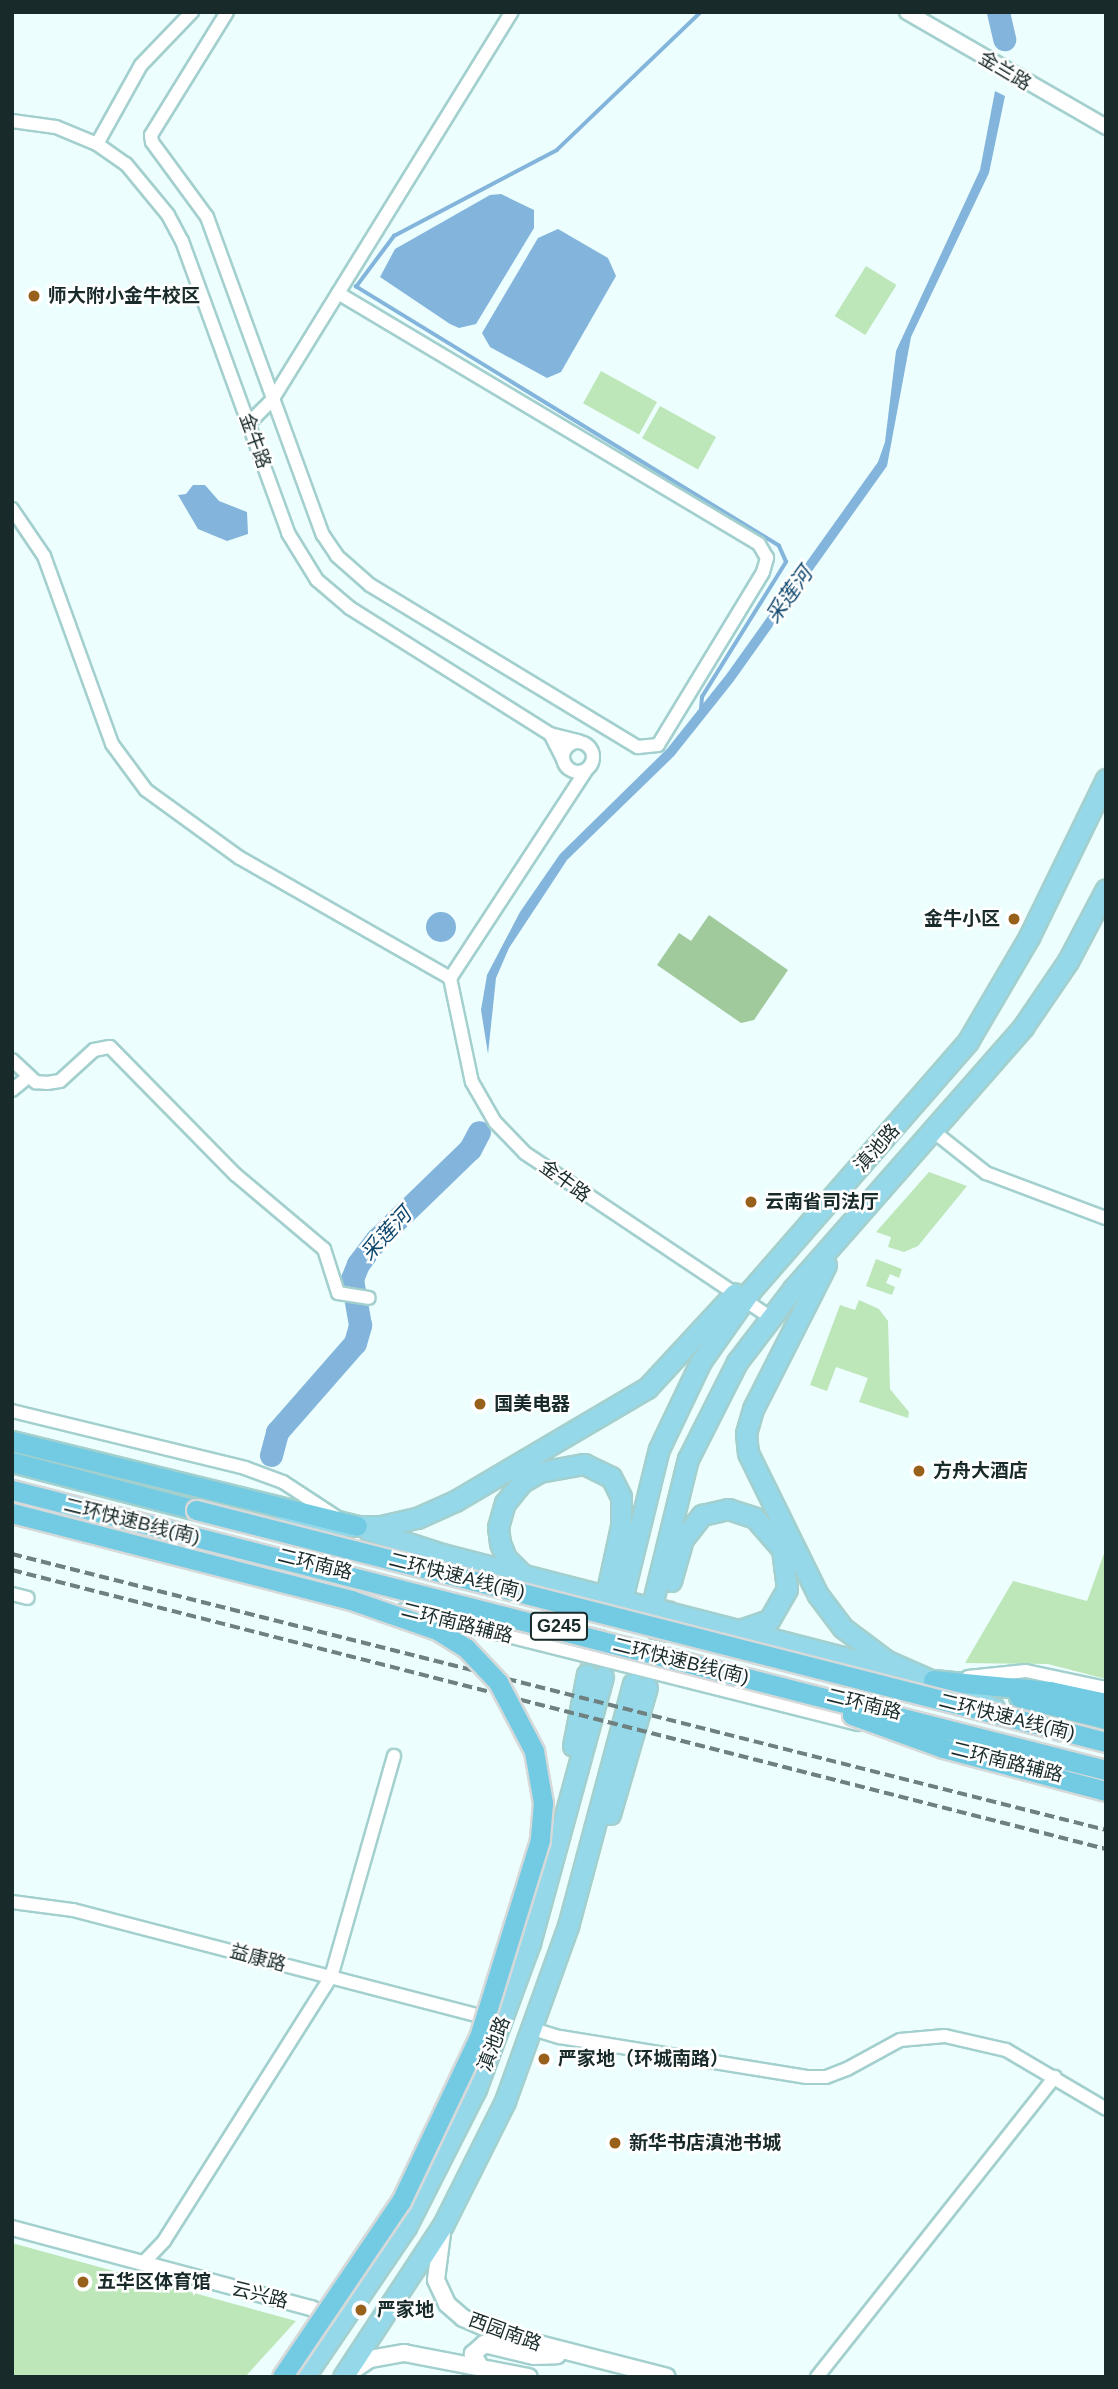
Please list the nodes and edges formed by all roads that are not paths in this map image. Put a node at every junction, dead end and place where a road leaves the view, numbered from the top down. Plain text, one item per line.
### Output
1 (192, 12) edge
2 (227, 12) edge
3 (512, 12) edge
4 (907, 12) edge
5 (12, 121) edge
6 (1106, 127) edge
7 (97, 144) junction
8 (338, 293) junction
9 (272, 400) junction
10 (248, 424) junction
11 (12, 509) edge
12 (607, 728) junction
13 (550, 734) junction
14 (586, 745) junction
15 (564, 762) junction
16 (587, 769) junction
17 (1106, 779) edge
18 (566, 801) junction
19 (1106, 889) edge
20 (450, 978) junction
21 (12, 1060) edge
22 (29, 1076) junction
23 (12, 1090) edge
24 (933, 1132) junction
25 (871, 1202) junction
26 (1106, 1218) edge
27 (369, 1298) dead end
28 (739, 1300) junction
29 (770, 1317) junction
30 (748, 1345) junction
31 (12, 1411) edge
32 (12, 1441) edge
33 (12, 1464) edge
34 (12, 1488) edge
35 (12, 1512) edge
36 (232, 1523) junction
37 (357, 1526) junction
38 (525, 1576) junction
39 (12, 1594) edge
40 (28, 1598) dead end
41 (739, 1630) junction
42 (595, 1675) tunnel mouth
43 (933, 1680) junction
44 (640, 1685) tunnel mouth
45 (1106, 1688) edge
46 (793, 1690) junction
47 (1070, 1702) junction
48 (1106, 1703) edge
49 (1106, 1719) edge
50 (1067, 1736) junction
51 (1106, 1744) edge
52 (394, 1756) dead end
53 (1106, 1768) edge
54 (1106, 1789) edge
55 (12, 1902) edge
56 (331, 1977) junction
57 (503, 2022) junction
58 (533, 2029) junction
59 (1055, 2077) junction
60 (1106, 2109) edge
61 (454, 2207) junction
62 (12, 2228) edge
63 (143, 2263) junction
64 (343, 2324) junction
65 (573, 2355) junction
66 (479, 2365) junction
67 (282, 2377) edge
68 (304, 2377) edge
69 (344, 2377) edge
70 (528, 2377) edge
71 (667, 2377) edge
72 (817, 2377) edge

1 - 7 street
2 - 9 street
3 - 8 street
4 - 6 street, 金兰路
5 - 7 street, 金牛路
7 - 10 street, 金牛路
8 - 9 street
8 - 12 street
9 - 10 street
9 - 12 street
10 - 13 street, 金牛路
11 - 20 street
12 - 14 street
13 - 14 street
13 - 15 street
14 - 15 street
14 - 16 street
15 - 16 street
15 - 18 street
16 - 18 street
17 - 28 main road, 滇池路
18 - 20 street
19 - 24 main road, 滇池路
20 - 28 street, 金牛路
21 - 22 street
22 - 23 street
22 - 27 street
24 - 25 main road, 滇池路
24 - 26 street
25 - 29 main road, 滇池路
25 - 43 main road
28 - 29 street, 金牛路
28 - 30 main road
28 - 37 main road
28 - 38 main road
29 - 30 main road, 滇池路
30 - 41 main road, 滇池路
31 - 37 street
32 - 37 highway
33 - 36 main road, 二环南路 / G245
33 - 51 highway, 二环快速A线(南), bridge
34 - 46 highway, 二环快速B线(南), bridge
34 - 53 main road, 二环南路 / G245
35 - 54 street, 二环南路辅路
35 - 67 highway, bridge
36 - 37 main road
36 - 50 main road, 二环南路 / G245
37 - 38 main road
38 - 41 main road
39 - 40 street
41 - 43 main road
42 - 57 main road, 滇池路
43 - 45 street
43 - 47 highway
43 - 50 main road
44 - 58 main road, 滇池路
46 - 53 highway, 二环快速B线(南), bridge
46 - 54 highway, bridge
47 - 48 highway
47 - 49 highway
50 - 51 main road, 二环南路 / G245
52 - 56 street
55 - 56 street, 益康路
56 - 57 street, 益康路
56 - 63 street
57 - 64 main road, 滇池路
58 - 59 street
58 - 61 main road, 滇池路
59 - 60 street
59 - 72 street
61 - 65 main road, 西园南路
61 - 69 main road, 滇池路
62 - 63 street, 云兴路
63 - 64 street, 云兴路
64 - 68 main road, 滇池路
65 - 66 main road
65 - 71 main road, 西园南路
66 - 69 main road, 西园南路
66 - 70 main road, 西园南路

